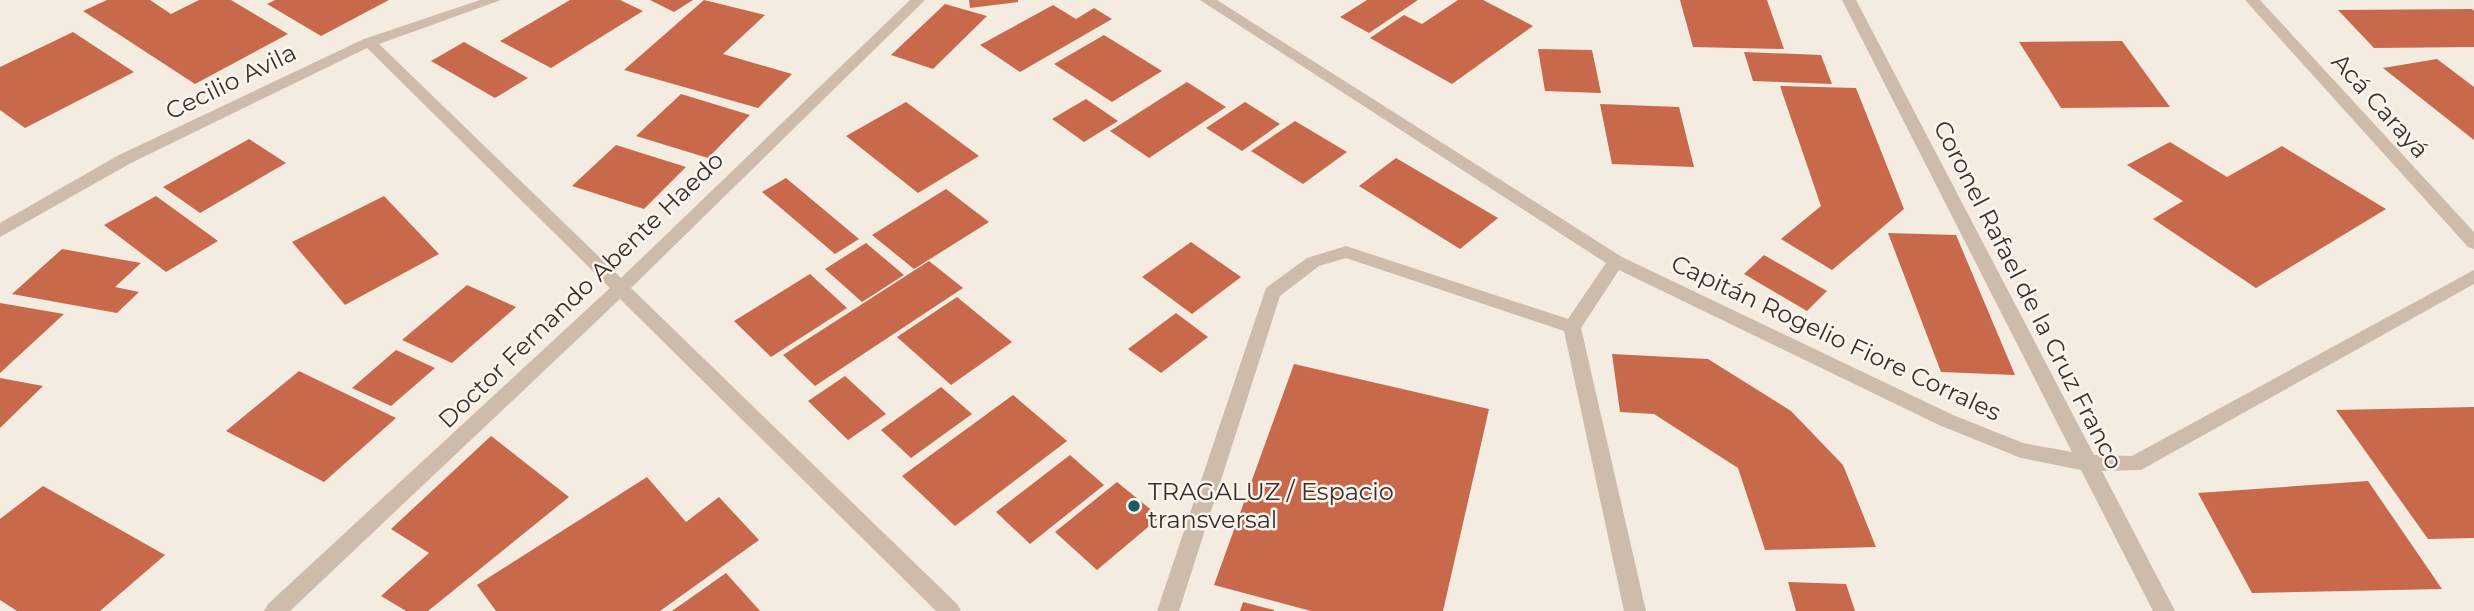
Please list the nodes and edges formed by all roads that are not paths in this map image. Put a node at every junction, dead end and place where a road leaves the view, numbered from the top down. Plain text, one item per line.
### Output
1 (494, 0) edge
2 (918, 0) edge
3 (1207, 0) edge
4 (1850, 0) edge
5 (2252, 0) edge
6 (369, 42) junction
7 (0, 231) edge
8 (2474, 243) edge
9 (1616, 261) junction
10 (2474, 276) edge
11 (622, 287) junction
12 (1572, 327) junction
13 (2087, 463) junction
14 (275, 611) edge
15 (950, 611) edge
16 (1168, 611) edge
17 (1635, 611) edge
18 (2164, 611) edge

1 - 6 street, Cecilio Avila
2 - 11 street, Doctor Fernando Abente Haedo
3 - 9 street, Capitán Rogelio Fiore Corrales
4 - 13 street, Coronel Rafael de la Cruz Franco
5 - 8 street, Acá Carayá
6 - 7 street, Cecilio Avila
6 - 11 street
9 - 12 street
9 - 13 street, Capitán Rogelio Fiore Corrales
10 - 13 street, Capitán Rogelio Fiore Corrales
11 - 14 street, Doctor Fernando Abente Haedo
11 - 15 street
12 - 16 street
12 - 17 street
13 - 18 street, Coronel Rafael de la Cruz Franco

